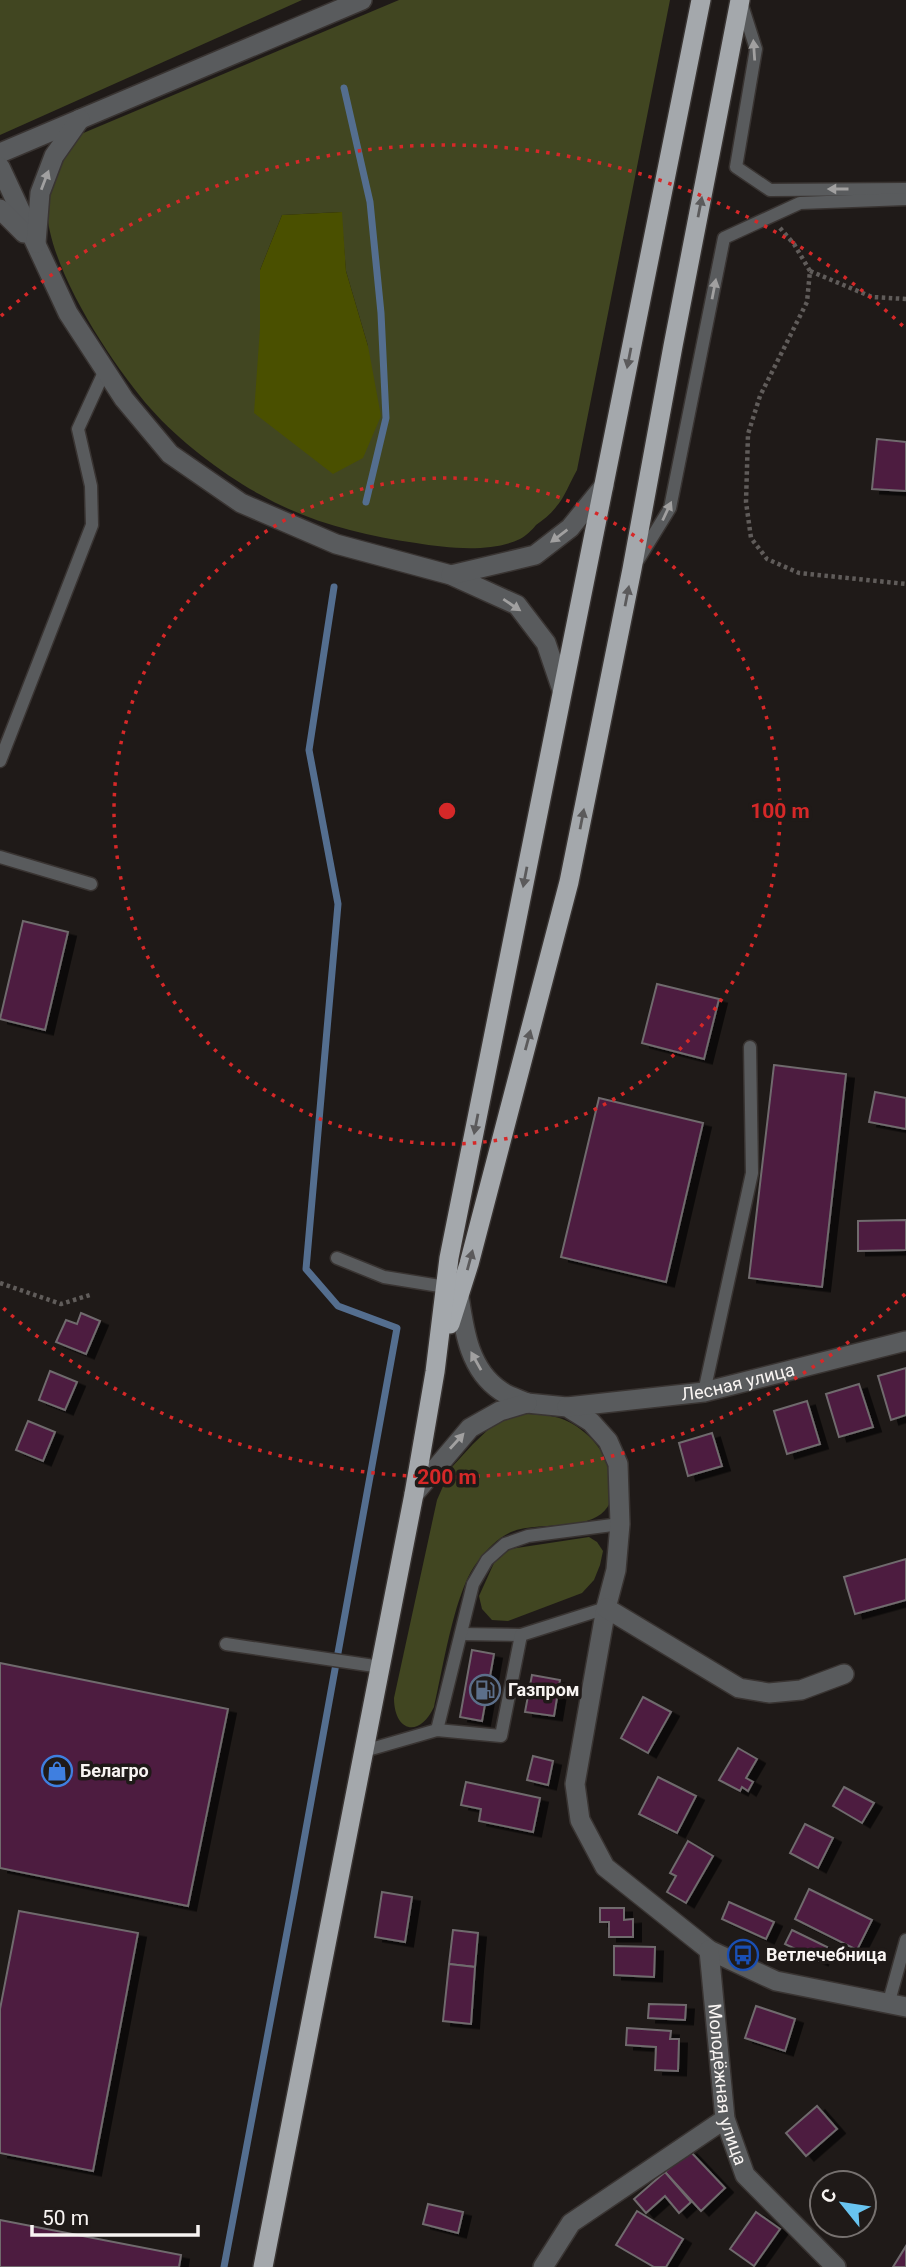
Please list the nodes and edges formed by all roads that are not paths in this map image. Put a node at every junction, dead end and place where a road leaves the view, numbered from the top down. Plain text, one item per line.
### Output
1 (362, 0) edge
2 (701, 0) edge
3 (740, 0) edge
4 (80, 119) junction
5 (0, 153) edge
6 (0, 167) edge
7 (906, 189) edge
8 (906, 199) edge
9 (0, 209) edge
10 (36, 247) junction
11 (105, 370) junction
12 (604, 486) junction
13 (632, 569) junction
14 (451, 575) junction
15 (562, 690) junction
16 (0, 761) edge
17 (0, 857) edge
18 (91, 884) dead end
19 (750, 1046) dead end
20 (337, 1258) dead end
21 (452, 1291) junction
22 (906, 1341) edge
23 (704, 1392) junction
24 (527, 1403) junction
25 (567, 1407) junction
26 (414, 1494) junction
27 (620, 1524) junction
28 (606, 1608) junction
29 (461, 1634) junction
30 (521, 1635) junction
31 (226, 1644) dead end
32 (381, 1667) junction
33 (844, 1674) dead end
34 (437, 1730) junction
35 (364, 1751) junction
36 (906, 1940) edge
37 (709, 1950) junction
38 (897, 2006) edge
39 (725, 2119) junction
40 (263, 2267) edge
41 (543, 2267) edge
42 (836, 2267) edge

1 - 4 street
2 -> 12 highway
7 -> 3 lane
13 -> 3 highway
4 - 5 street
10 -> 4 street
6 - 10 street
13 -> 8 lane
9 - 10 street
10 - 11 street
11 - 14 street
11 - 16 lane
12 -> 14 street
12 - 15 highway
21 -> 13 highway
14 -> 15 street
15 -> 21 highway
17 - 18 lane
19 - 23 lane
20 - 21 lane
24 -> 21 street
21 - 26 highway
22 - 23 street, Лесная улица
23 - 25 street, Лесная улица
24 - 25 street, Лесная улица
26 -> 24 street
25 - 27 street
26 - 32 highway
27 - 28 street
27 - 29 lane
28 - 30 lane
28 - 33 street
28 - 37 street
29 - 30 lane
29 - 34 lane
30 - 34 lane
31 - 32 lane
32 - 35 highway
34 - 35 lane
35 - 40 highway
36 - 38 lane
37 - 38 street
37 - 39 street, Молодёжная улица
39 - 41 street
39 - 42 street, Молодёжная улица

